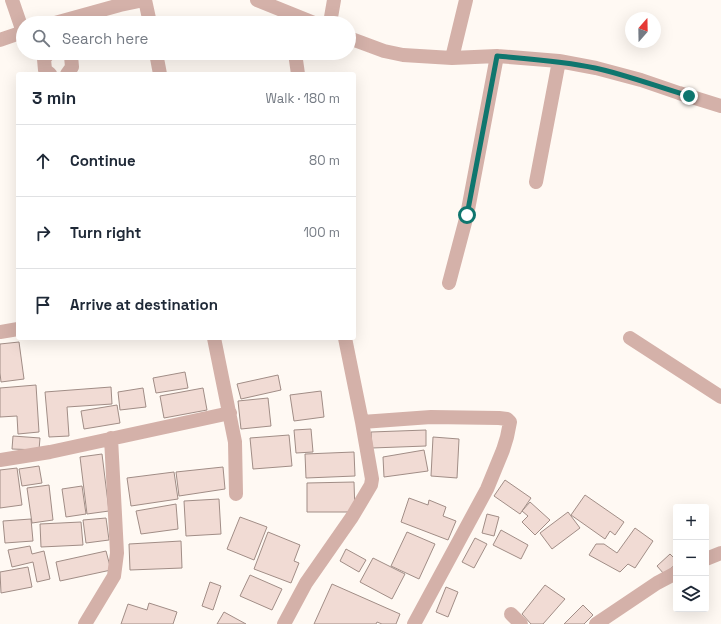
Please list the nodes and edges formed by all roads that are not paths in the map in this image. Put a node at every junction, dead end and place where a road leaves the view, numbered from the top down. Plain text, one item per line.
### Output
1 (12, 0) edge
2 (145, 0) edge
3 (257, 0) edge
4 (334, 0) edge
5 (466, 0) edge
6 (18, 16) edge
7 (80, 16) edge
8 (148, 16) edge
9 (285, 16) edge
10 (331, 16) edge
11 (16, 34) edge
12 (0, 40) edge
13 (356, 41) edge
14 (497, 56) junction
15 (452, 58) junction
16 (44, 60) edge
17 (71, 60) edge
18 (157, 60) edge
19 (296, 60) edge
20 (559, 61) junction
21 (48, 72) edge
22 (68, 72) edge
23 (160, 72) edge
24 (298, 72) edge
25 (721, 106) edge
26 (536, 182) dead end
27 (449, 283) dead end
28 (16, 329) edge
29 (0, 332) edge
30 (630, 338) dead end
31 (214, 340) edge
32 (345, 340) edge
33 (721, 397) edge
34 (230, 413) junction
35 (362, 422) junction
36 (111, 438) junction
37 (0, 460) edge
38 (236, 494) dead end
39 (721, 553) edge
40 (709, 559) edge
41 (673, 575) edge
42 (85, 624) edge
43 (284, 624) edge
44 (414, 624) edge
45 (596, 624) edge

1 - 6 street
2 - 7 street
2 - 8 street
3 - 9 street
4 - 10 street
5 - 15 street
11 - 12 street
13 - 15 street
14 - 15 street
14 - 20 street
14 - 27 street
16 - 21 street
17 - 22 street
18 - 23 street
19 - 24 street
20 - 25 street
20 - 26 street
28 - 29 street
30 - 33 street
31 - 34 street
32 - 35 street
34 - 36 street
34 - 38 street
35 - 43 street
35 - 44 street
36 - 37 street
36 - 42 street
39 - 40 street
41 - 45 street

